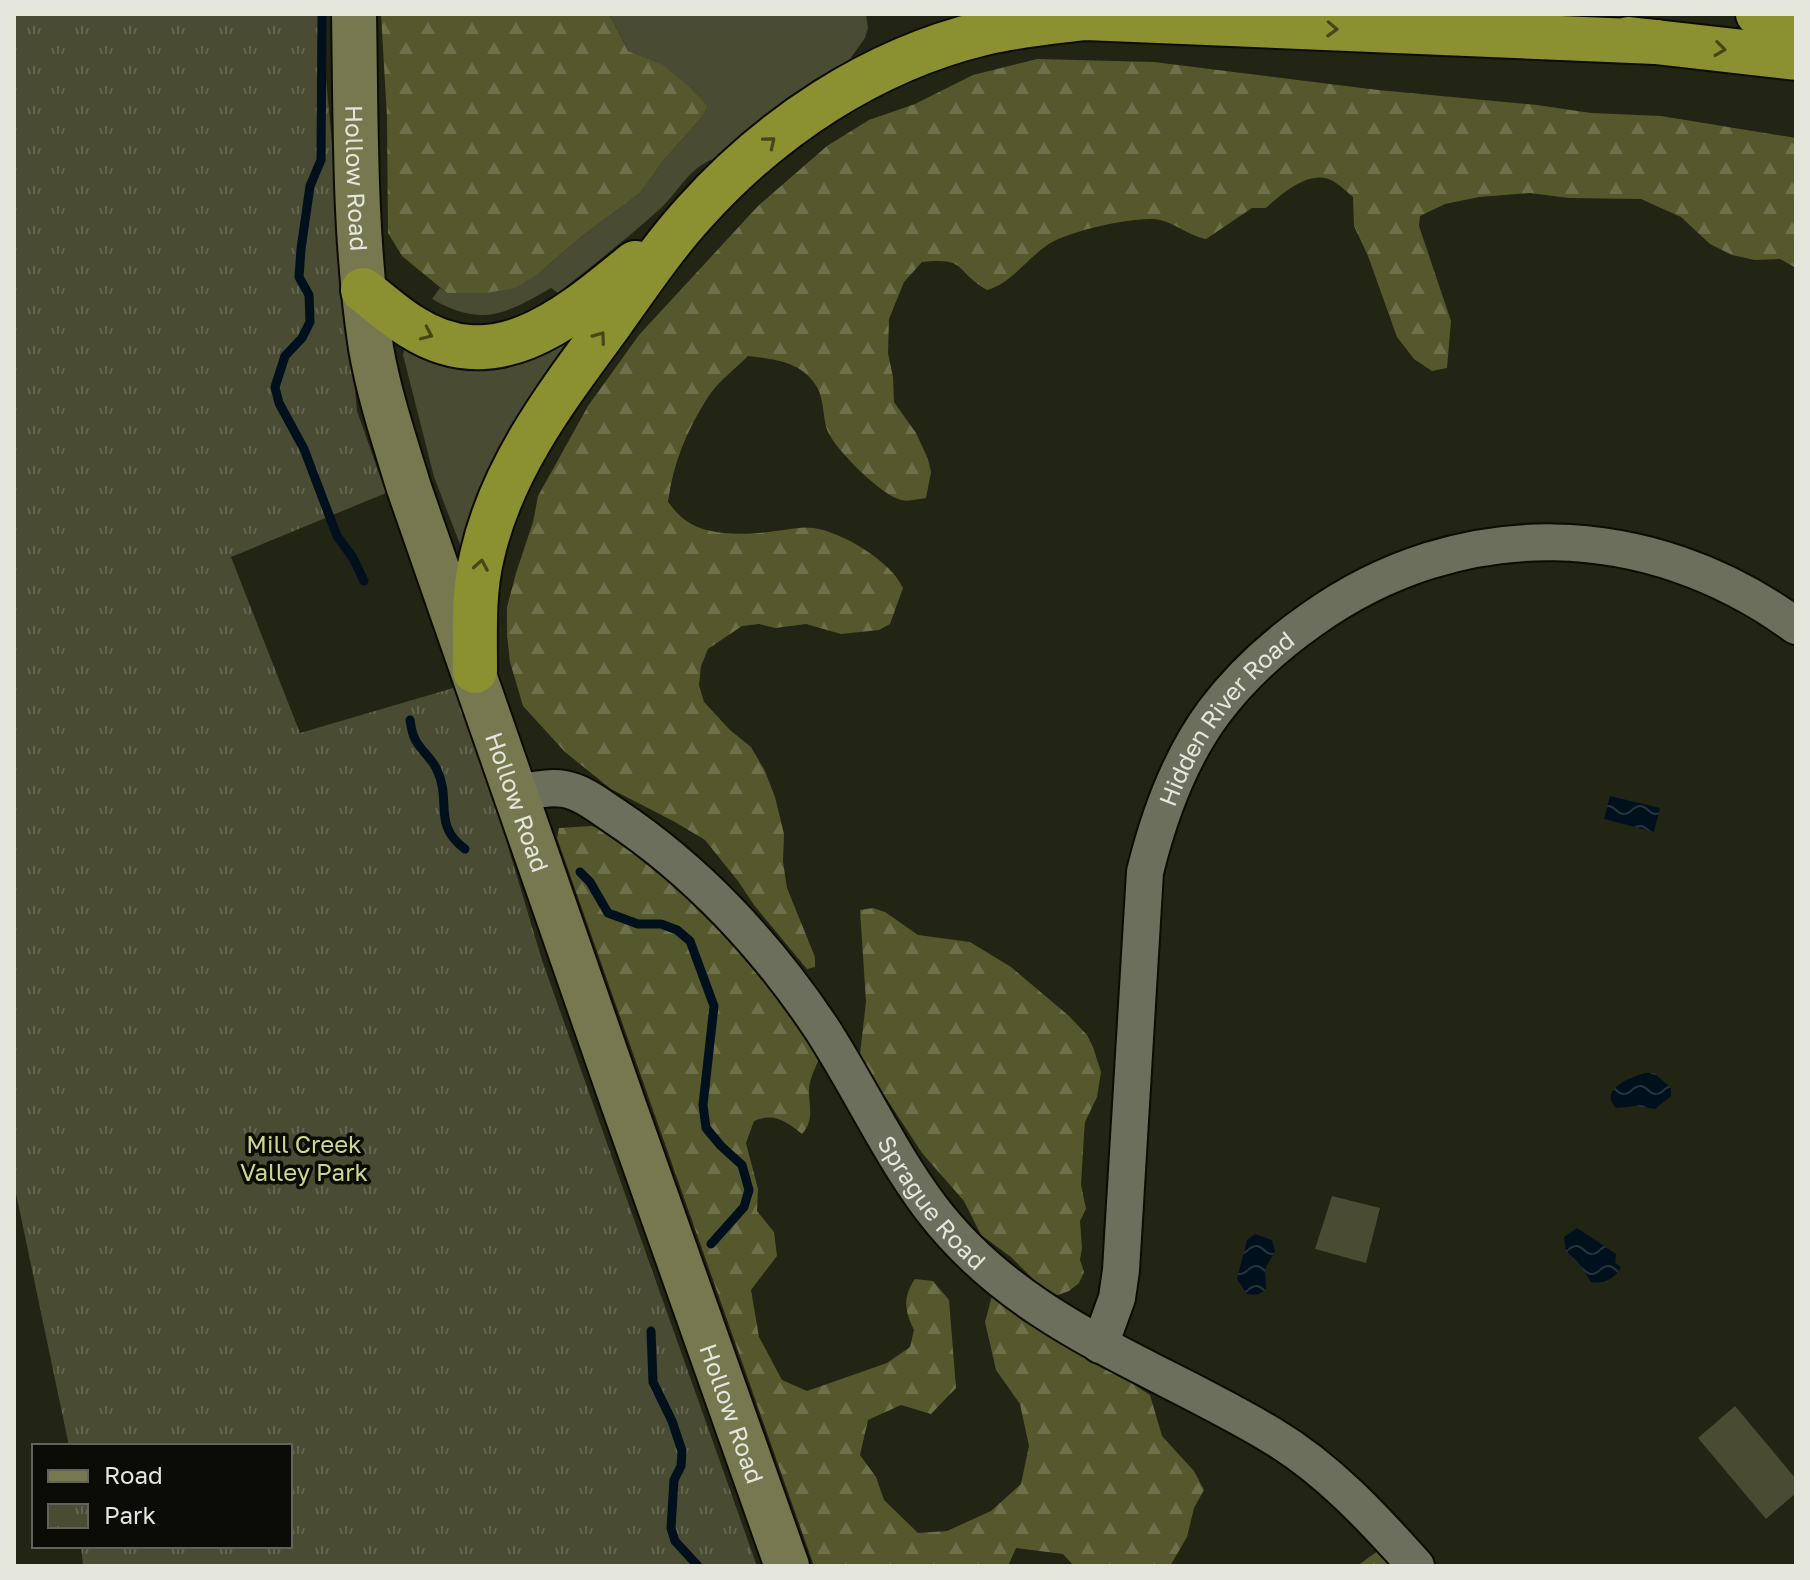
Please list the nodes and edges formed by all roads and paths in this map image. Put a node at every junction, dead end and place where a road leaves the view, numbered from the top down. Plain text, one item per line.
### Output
1 (354, 14) edge
2 (1420, 14) edge
3 (1758, 14) edge
4 (1796, 18) edge
5 (1656, 42) junction
6 (1796, 58) edge
7 (694, 213) junction
8 (363, 290) junction
9 (1796, 626) edge
10 (475, 671) junction
11 (515, 793) junction
12 (1100, 1345) junction
13 (787, 1566) edge
14 (1416, 1566) edge

1 - 8 main road, Hollow Road
2 - 5 highway
3 - 4 highway
5 -> 6 highway
7 -> 5 highway
8 -> 7 highway
10 -> 7 highway
8 - 10 main road, Hollow Road
9 - 12 street, Hidden River Road
10 - 11 main road, Hollow Road
11 - 12 street, Sprague Road
11 - 13 main road, Hollow Road
12 - 14 street, Sprague Road

